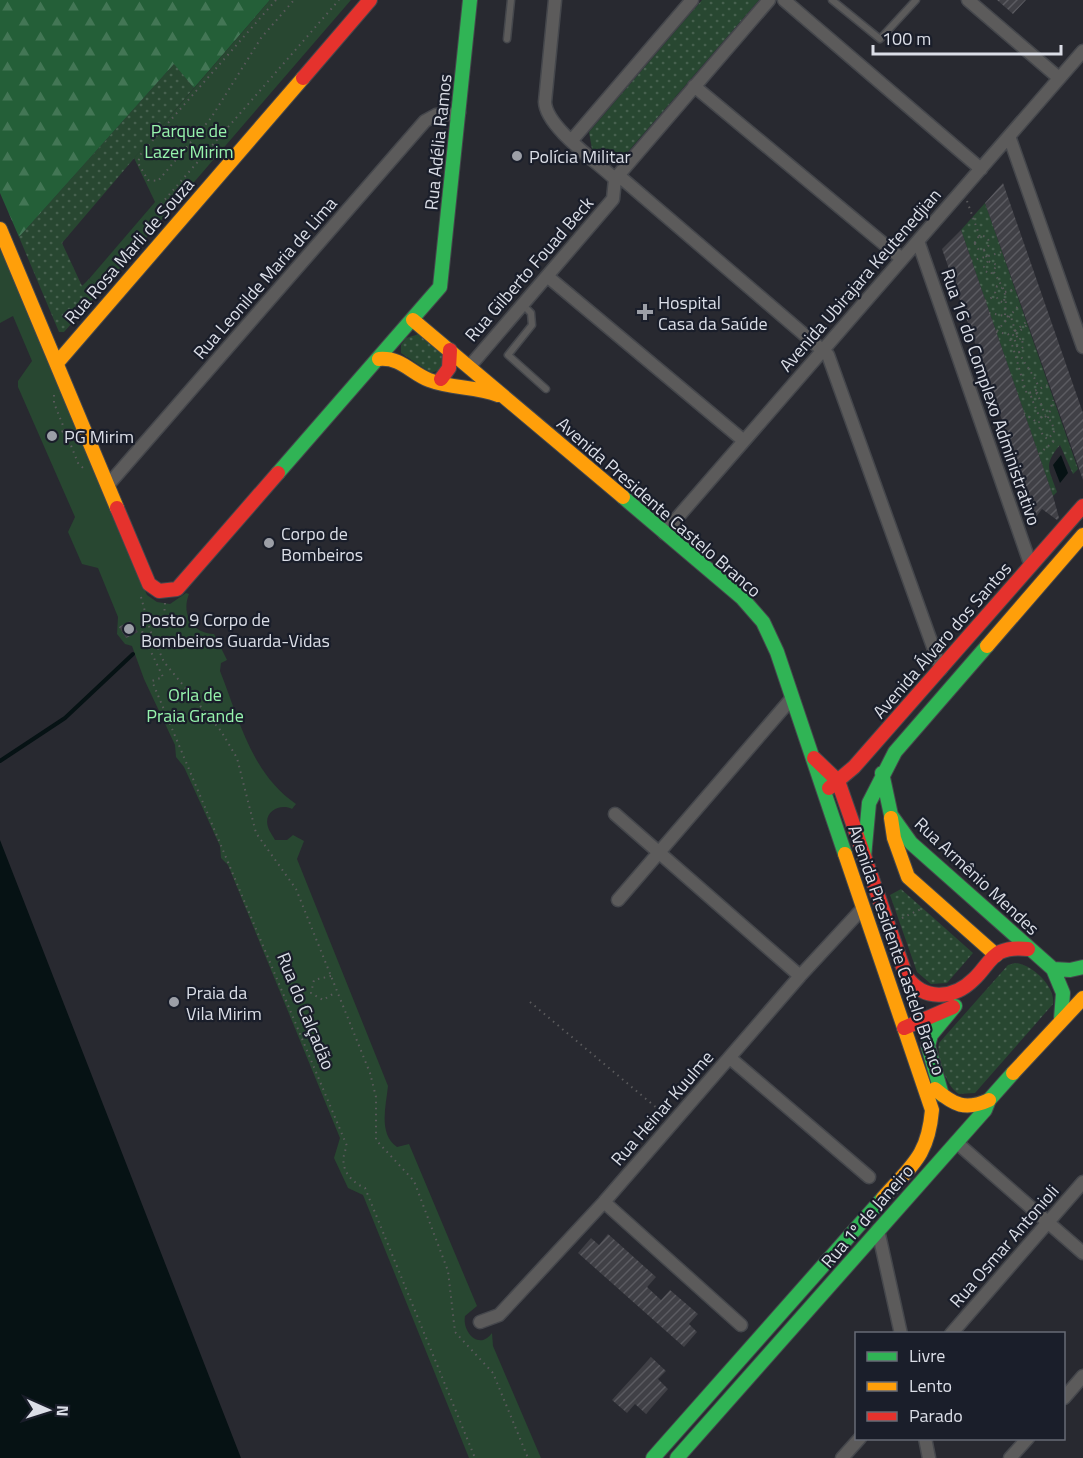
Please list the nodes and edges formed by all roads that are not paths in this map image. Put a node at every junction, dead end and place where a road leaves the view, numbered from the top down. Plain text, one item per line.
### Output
1 (370, 0) edge
2 (470, 0) edge
3 (511, 0) edge
4 (555, 0) edge
5 (692, 0) edge
6 (769, 0) edge
7 (784, 0) edge
8 (832, 0) edge
9 (916, 0) edge
10 (968, 0) edge
11 (507, 39) dead end
12 (1083, 51) edge
13 (1059, 78) junction
14 (694, 86) junction
15 (459, 113) junction
16 (1009, 136) junction
17 (572, 140) junction
18 (981, 169) junction
19 (617, 177) junction
20 (0, 229) edge
21 (918, 241) junction
22 (902, 259) junction
23 (547, 276) junction
24 (523, 305) junction
25 (413, 320) junction
26 (394, 341) junction
27 (1083, 347) edge
28 (450, 350) junction
29 (823, 351) junction
30 (379, 358) junction
31 (400, 360) junction
32 (57, 363) junction
33 (470, 366) junction
34 (435, 379) junction
35 (546, 390) dead end
36 (505, 398) junction
37 (744, 441) junction
38 (108, 484) junction
39 (1083, 506) edge
40 (664, 533) junction
41 (1083, 535) edge
42 (1031, 566) junction
43 (941, 669) junction
44 (792, 698) junction
45 (812, 756) junction
46 (885, 767) junction
47 (838, 781) junction
48 (823, 791) junction
49 (615, 814) dead end
50 (891, 815) junction
51 (660, 853) junction
52 (864, 857) junction
53 (618, 900) dead end
54 (863, 908) junction
55 (1028, 949) junction
56 (996, 955) junction
57 (1083, 967) edge
58 (1053, 969) junction
59 (800, 976) junction
60 (972, 983) junction
61 (1083, 998) edge
62 (955, 1006) junction
63 (1061, 1019) junction
64 (904, 1028) junction
65 (730, 1058) junction
66 (922, 1080) junction
67 (942, 1095) junction
68 (989, 1100) junction
69 (933, 1122) joint
70 (956, 1142) junction
71 (870, 1177) dead end
72 (1083, 1182) edge
73 (604, 1202) junction
74 (1048, 1222) junction
75 (878, 1230) junction
76 (1083, 1253) edge
77 (480, 1323) dead end
78 (741, 1325) dead end
79 (902, 1332) edge
80 (953, 1332) edge
81 (1083, 1376) edge
82 (1065, 1397) edge
83 (858, 1440) edge
84 (925, 1440) edge
85 (1026, 1440) edge
86 (653, 1458) edge
87 (677, 1458) edge
88 (842, 1458) edge
89 (929, 1458) edge
90 (1010, 1458) edge

1 - 32 street, Rua Rosa Marli de Souza
2 - 15 street, Rua Adélia Ramos
3 - 11 lane
4 - 17 street
5 - 17 street
6 - 14 street, Rua Gilberto Fouad Beck
7 - 18 street
8 - 9 lane
10 - 13 street
12 - 13 street, Avenida Ubirajara Keutenedjian
13 - 16 street, Avenida Ubirajara Keutenedjian
14 - 19 street, Rua Gilberto Fouad Beck
14 - 22 street
15 - 25 street, Rua Adélia Ramos
15 - 38 street, Rua Leonilde Maria de Lima
16 - 18 street, Avenida Ubirajara Keutenedjian
16 - 27 street
17 - 19 street
18 - 21 street, Avenida Ubirajara Keutenedjian
19 - 23 street, Rua Gilberto Fouad Beck
19 - 29 street
20 - 32 street
21 - 22 street, Avenida Ubirajara Keutenedjian
21 - 42 street, Rua 16 do Complexo Administrativo
22 - 29 street, Avenida Ubirajara Keutenedjian
23 - 24 street, Rua Gilberto Fouad Beck
23 - 37 street
24 - 33 street, Rua Gilberto Fouad Beck
24 - 35 lane
25 - 26 street
25 - 28 street, Avenida Presidente Castelo Branco
26 - 30 street
26 - 31 street
28 - 33 street, Avenida Presidente Castelo Branco
28 - 34 street
29 - 37 street, Avenida Ubirajara Keutenedjian
29 - 43 street
30 - 31 street
30 - 38 street
31 - 34 street, Avenida Presidente Castelo Branco
32 - 38 street
33 - 34 street
33 - 36 street, Avenida Presidente Castelo Branco
34 - 36 street, Avenida Presidente Castelo Branco
36 - 40 street, Avenida Presidente Castelo Branco
37 - 40 street, Avenida Ubirajara Keutenedjian
39 - 42 street, Avenida Álvaro dos Santos
40 - 44 street, Avenida Presidente Castelo Branco
41 - 46 street, Avenida Álvaro dos Santos
42 - 43 street, Avenida Álvaro dos Santos
43 - 47 street, Avenida Álvaro dos Santos
44 - 45 street, Avenida Presidente Castelo Branco
44 - 51 street
45 - 47 street, Avenida Presidente Castelo Branco
45 - 48 street, Avenida Presidente Castelo Branco
46 - 50 street, Rua Armênio Mendes
46 - 52 street, Avenida Álvaro dos Santos
47 - 48 street, Avenida Álvaro dos Santos
47 - 52 street, Avenida Presidente Castelo Branco
48 - 54 street, Avenida Presidente Castelo Branco
49 - 51 street
50 - 55 street, Rua Armênio Mendes
50 - 56 street
51 - 53 street
51 - 59 street
52 - 60 street, Avenida Presidente Castelo Branco
54 - 59 street, Rua Heinar Kuulme
54 - 64 street, Avenida Presidente Castelo Branco
55 - 56 street
55 - 58 street, Rua Armênio Mendes
56 - 60 street
57 - 58 street
58 - 63 street
59 - 65 street, Rua Heinar Kuulme
60 - 62 street
61 - 63 street, Rua 1º de Janeiro
62 - 64 street
62 - 67 street
63 - 68 street, Rua 1º de Janeiro
64 - 66 street, Avenida Presidente Castelo Branco
65 - 71 street
65 - 73 street, Rua Heinar Kuulme
66 - 67 street
66 - 69 street, Avenida Presidente Castelo Branco
67 - 68 street
68 - 70 street, Rua 1º de Janeiro
69 - 86 street, Rua 1º de Janeiro
70 - 74 street
70 - 75 street, Rua 1º de Janeiro
72 - 74 street, Rua Osmar Antonioli
73 - 77 street, Rua Heinar Kuulme
73 - 78 street
74 - 76 street
74 - 80 street, Rua Osmar Antonioli
75 - 79 street
75 - 87 street, Rua 1º de Janeiro
81 - 82 street
83 - 88 street
84 - 89 street
85 - 90 street

